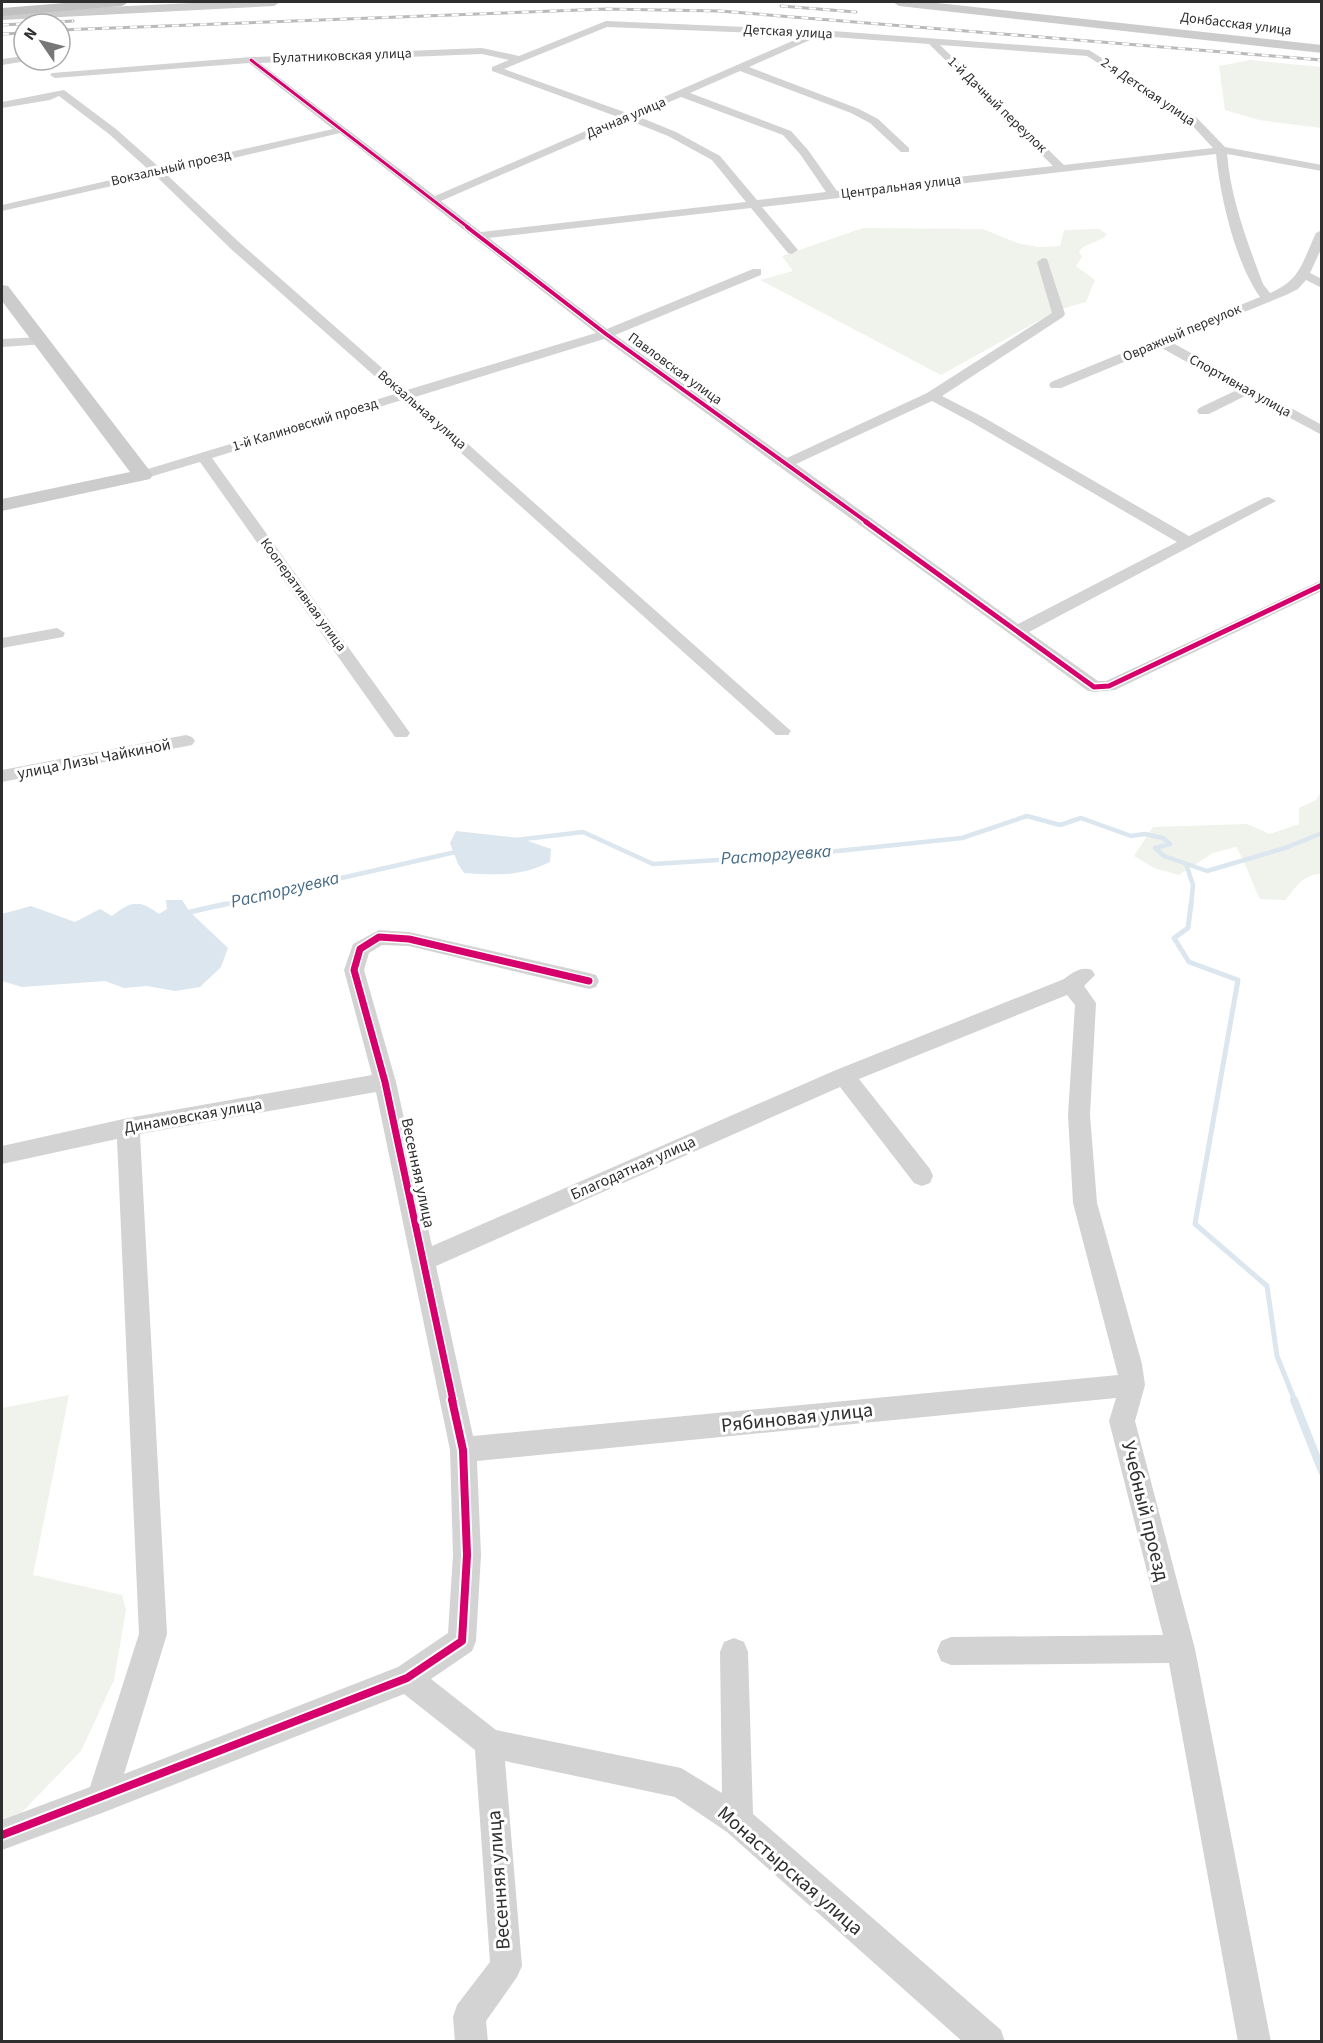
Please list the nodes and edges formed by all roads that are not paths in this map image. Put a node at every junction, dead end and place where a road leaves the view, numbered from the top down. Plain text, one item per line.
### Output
1 (35, 2) edge
2 (122, 2) edge
3 (274, 2) edge
4 (898, 2) edge
5 (1025, 2) edge
6 (2, 4) edge
7 (983, 10) junction
8 (2, 12) edge
9 (1025, 14) junction
10 (1048, 15) junction
11 (2, 16) edge
12 (1083, 18) junction
13 (819, 33) junction
14 (931, 41) junction
15 (1322, 49) edge
16 (1089, 53) joint
17 (520, 59) junction
18 (251, 60) junction
19 (741, 68) junction
20 (60, 92) junction
21 (682, 94) junction
22 (2, 103) edge
23 (630, 117) junction
24 (341, 130) junction
25 (905, 150) dead end
26 (1221, 150) junction
27 (1322, 168) edge
28 (1062, 169) junction
29 (154, 171) junction
30 (834, 195) junction
31 (433, 201) junction
32 (755, 204) junction
33 (2, 208) edge
34 (1322, 233) edge
35 (479, 236) junction
36 (792, 250) dead end
37 (1043, 262) dead end
38 (757, 272) dead end
39 (1303, 274) junction
40 (1322, 284) edge
41 (2, 290) edge
42 (1268, 298) junction
43 (606, 334) junction
44 (41, 341) junction
45 (1160, 341) junction
46 (2, 343) edge
47 (1056, 385) dead end
48 (1247, 390) junction
49 (405, 394) junction
50 (932, 396) junction
51 (1204, 411) dead end
52 (1322, 431) edge
53 (204, 457) junction
54 (785, 464) junction
55 (143, 475) junction
56 (1269, 501) dead end
57 (2, 505) edge
58 (1189, 543) junction
59 (1322, 585) edge
60 (1016, 632) junction
61 (57, 633) dead end
62 (2, 643) edge
63 (782, 731) dead end
64 (401, 733) dead end
65 (186, 741) dead end
66 (2, 776) edge
67 (1078, 980) joint
68 (589, 981) dead end
69 (844, 1076) junction
70 (385, 1082) junction
71 (128, 1127) junction
72 (2, 1155) edge
73 (921, 1176) dead end
74 (422, 1261) junction
75 (1132, 1385) junction
76 (463, 1450) junction
77 (1181, 1649) junction
78 (951, 1651) dead end
79 (734, 1652) dead end
80 (407, 1678) junction
81 (489, 1743) junction
82 (102, 1798) junction
83 (738, 1821) junction
84 (2, 1834) edge
85 (472, 2042) edge
86 (989, 2042) edge
87 (1255, 2042) edge

1 - 6 highway
2 - 8 highway
3 - 11 street
4 - 7 street, Донбасская улица
5 - 7 street
5 - 9 street
5 - 10 street
7 - 9 street, Донбасская улица
9 - 10 street
9 - 12 street, Донбасская улица
10 - 12 street
12 - 15 street, Донбасская улица
13 - 14 street, Детская улица
13 - 17 street, Детская улица
13 - 19 street, Дачная улица
14 - 16 street, Детская улица
14 - 28 street, 1-й Дачный переулок
16 - 26 street, 2-я Детская улица
17 - 18 street, Булатниковская улица
17 - 23 street, Детская улица
18 - 20 street, Булатниковская улица
18 - 24 street, Павловская улица
19 - 21 street, Дачная улица
19 - 25 street
20 - 22 street
20 - 29 street, Вокзальная улица
21 - 23 street, Дачная улица
21 - 30 street
23 - 31 street, Дачная улица
23 - 32 street
24 - 29 street, Вокзальный проезд
24 - 31 street, Павловская улица
26 - 27 street, Центральная улица
26 - 28 street, Центральная улица
26 - 42 street
28 - 30 street, Центральная улица
29 - 33 street, Вокзальный проезд
29 - 49 street, Вокзальная улица
30 - 32 street, Центральная улица
31 - 35 street, Павловская улица
32 - 35 street, Центральная улица
32 - 36 street
34 - 39 street
35 - 43 street, Павловская улица
37 - 50 street
38 - 43 street, 1-й Калиновский проезд
39 - 40 street
39 - 42 street, Овражный переулок
41 - 44 street
42 - 45 street, Овражный переулок
43 - 49 street, 1-й Калиновский проезд
43 - 54 street, Павловская улица
44 - 46 street
44 - 55 street
45 - 47 street, Овражный переулок
45 - 48 street, Спортивная улица
48 - 51 street
48 - 52 street, Спортивная улица
49 - 53 street, 1-й Калиновский проезд
49 - 63 street, Вокзальная улица
50 - 54 street
50 - 58 street
53 - 55 street, 1-й Калиновский проезд
53 - 64 street, Кооперативная улица
54 - 60 street, Павловская улица
55 - 57 street, 1-й Калиновский проезд
56 - 58 street
58 - 60 street
59 - 60 street, Павловская улица
61 - 62 street
65 - 66 street, улица Лизы Чайкиной
67 - 69 street, Благодатная улица
67 - 75 street, Учебный проезд
68 - 70 street, Весенняя улица
69 - 73 street
69 - 74 street, Благодатная улица
70 - 71 street, Динамовская улица
70 - 74 street, Весенняя улица
71 - 72 street, Динамовская улица
71 - 82 street
74 - 76 street, Весенняя улица
75 - 76 street, Рябиновая улица
75 - 77 street, Учебный проезд
76 - 80 street, Весенняя улица
77 - 78 street
77 - 87 street, Учебный проезд
79 - 83 street
80 - 81 street, Монастырская улица
80 - 82 street
81 - 83 street, Монастырская улица
81 - 85 street, Весенняя улица
82 - 84 street
83 - 86 street, Монастырская улица

